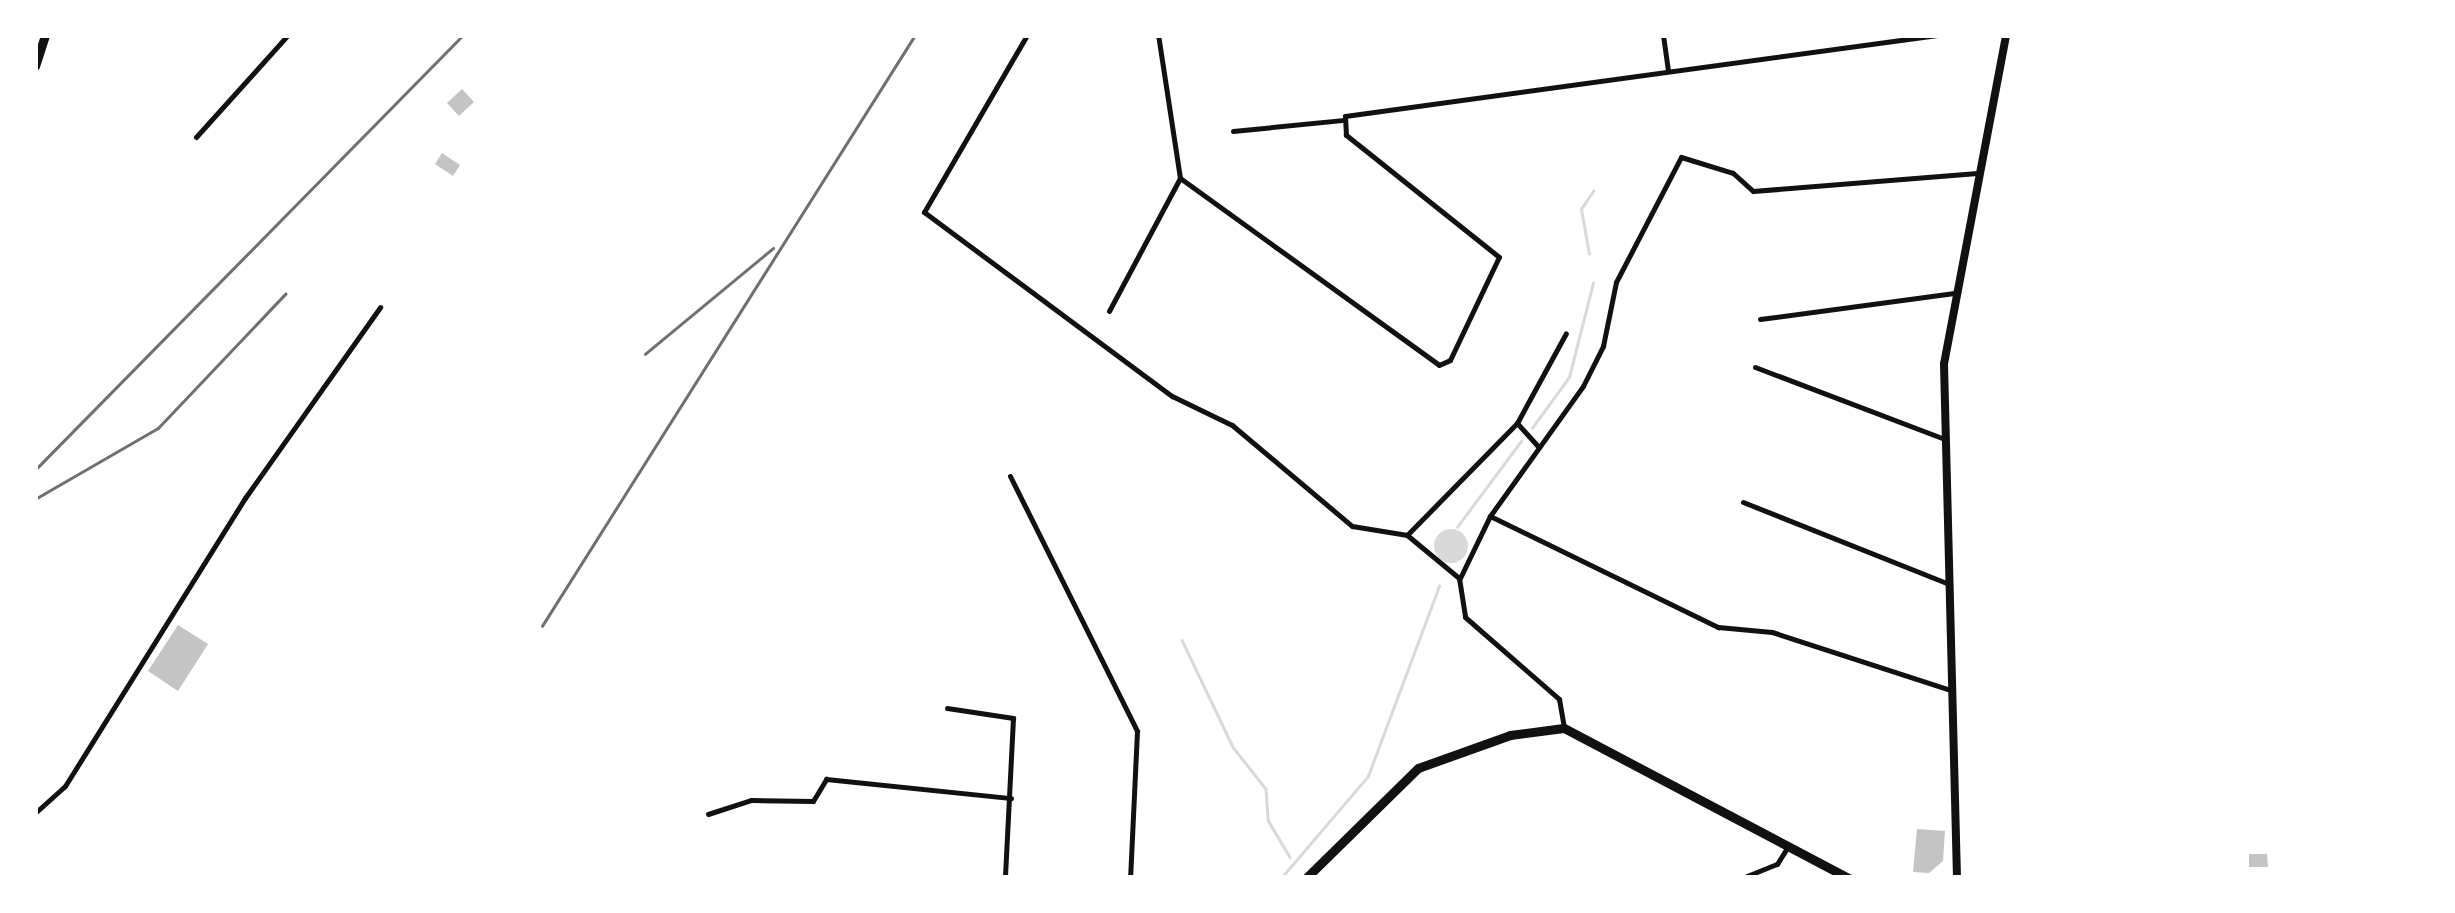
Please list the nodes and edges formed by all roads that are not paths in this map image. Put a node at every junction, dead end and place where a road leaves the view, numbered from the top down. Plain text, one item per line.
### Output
1 (44, 35) edge
2 (288, 35) edge
3 (1027, 35) edge
4 (1158, 35) edge
5 (1662, 35) edge
6 (1937, 35) edge
7 (2003, 36) edge
8 (35, 66) edge
9 (1668, 70) junction
10 (1344, 120) junction
11 (1233, 132) dead end
12 (196, 137) dead end
13 (1977, 173) junction
14 (1180, 178) junction
15 (1954, 292) junction
16 (380, 307) dead end
17 (1108, 311) dead end
18 (1760, 319) dead end
19 (1566, 334) dead end
20 (1754, 367) dead end
21 (1517, 424) junction
22 (1942, 438) junction
23 (1538, 446) junction
24 (1010, 476) dead end
25 (1743, 502) dead end
26 (1490, 516) junction
27 (1407, 535) junction
28 (1459, 578) junction
29 (1947, 583) junction
30 (1954, 690) junction
31 (948, 708) dead end
32 (1564, 728) junction
33 (1011, 798) junction
34 (35, 813) edge
35 (708, 814) dead end
36 (1788, 848) junction
37 (1006, 878) edge
38 (1130, 878) edge
39 (1306, 878) edge
40 (1742, 878) edge
41 (1849, 878) edge
42 (1957, 878) edge

1 - 8 main road
2 - 12 street
3 - 27 street
4 - 14 street
5 - 9 street
6 - 9 street
7 - 13 street
9 - 10 street
10 - 11 street
10 - 14 street
13 - 15 street
13 - 23 street
14 - 17 street
15 - 18 street
15 - 22 street
16 - 34 street
19 - 21 street
20 - 22 street
21 - 23 street
21 - 27 street
22 - 29 street
23 - 26 street
24 - 38 street
25 - 29 street
26 - 28 street
26 - 30 street
27 - 28 street
28 - 32 street
29 - 30 street
30 - 42 street
31 - 33 street
32 - 36 main road
32 - 39 main road
33 - 35 street
33 - 37 street
36 - 40 street
36 - 41 main road

